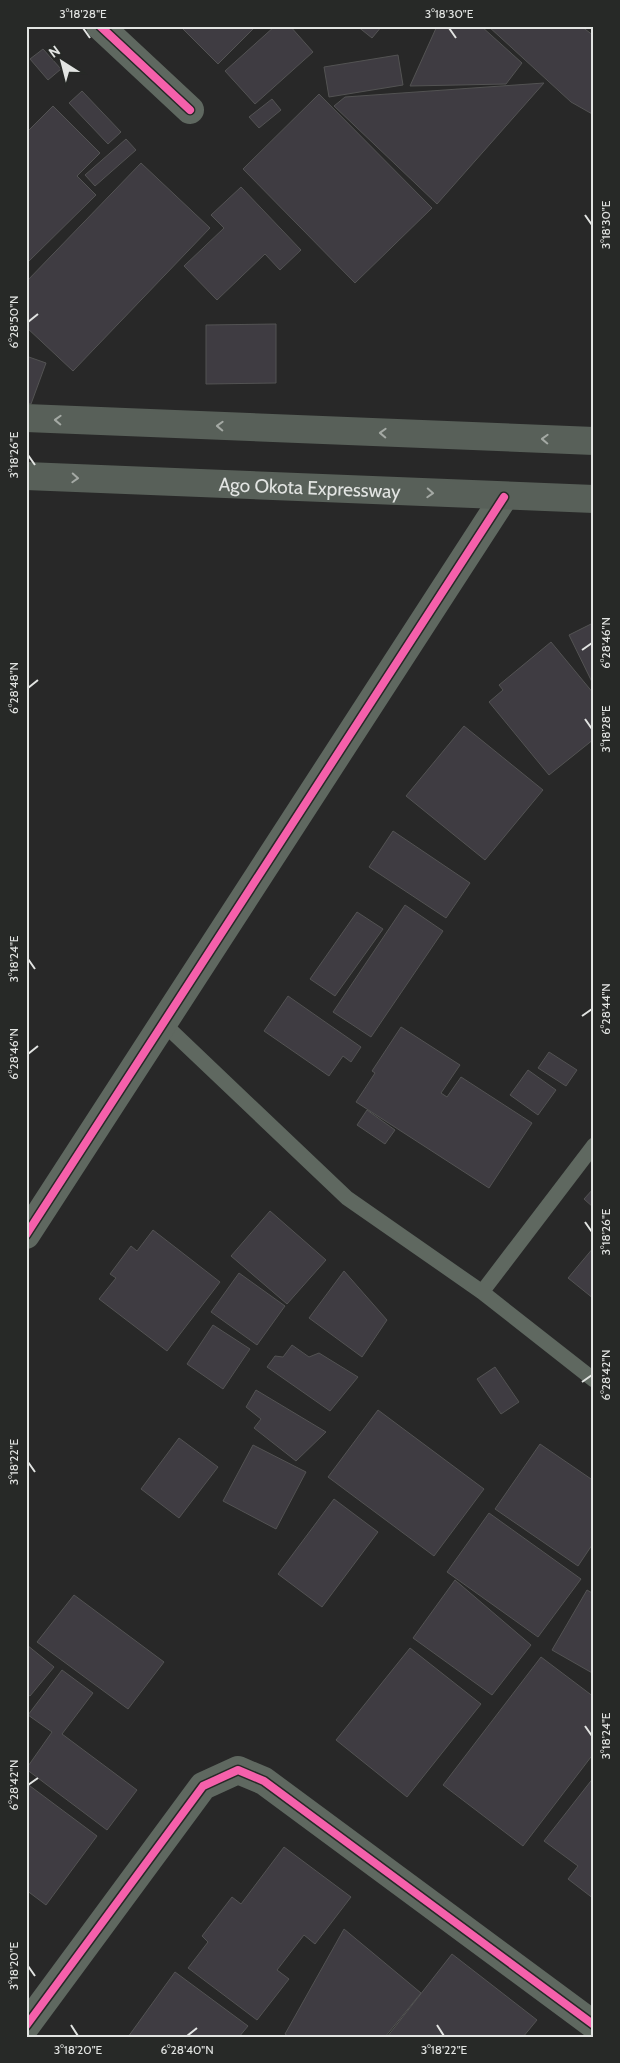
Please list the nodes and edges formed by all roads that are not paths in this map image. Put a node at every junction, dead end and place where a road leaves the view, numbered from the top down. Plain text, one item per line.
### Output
1 (100, 26) edge
2 (190, 110) dead end
3 (26, 418) edge
4 (594, 442) edge
5 (26, 476) edge
6 (504, 497) junction
7 (594, 499) edge
8 (164, 1024) junction
9 (594, 1145) edge
10 (26, 1235) edge
11 (482, 1292) junction
12 (594, 1380) edge
13 (594, 2025) edge
14 (26, 2026) edge

1 - 2 street
4 -> 3 main road
5 -> 6 main road, Ago Okota Expressway
6 - 7 main road, Ago Okota Expressway
6 - 8 street
8 - 10 street
8 - 11 lane
9 - 11 lane
11 - 12 lane
13 - 14 street

